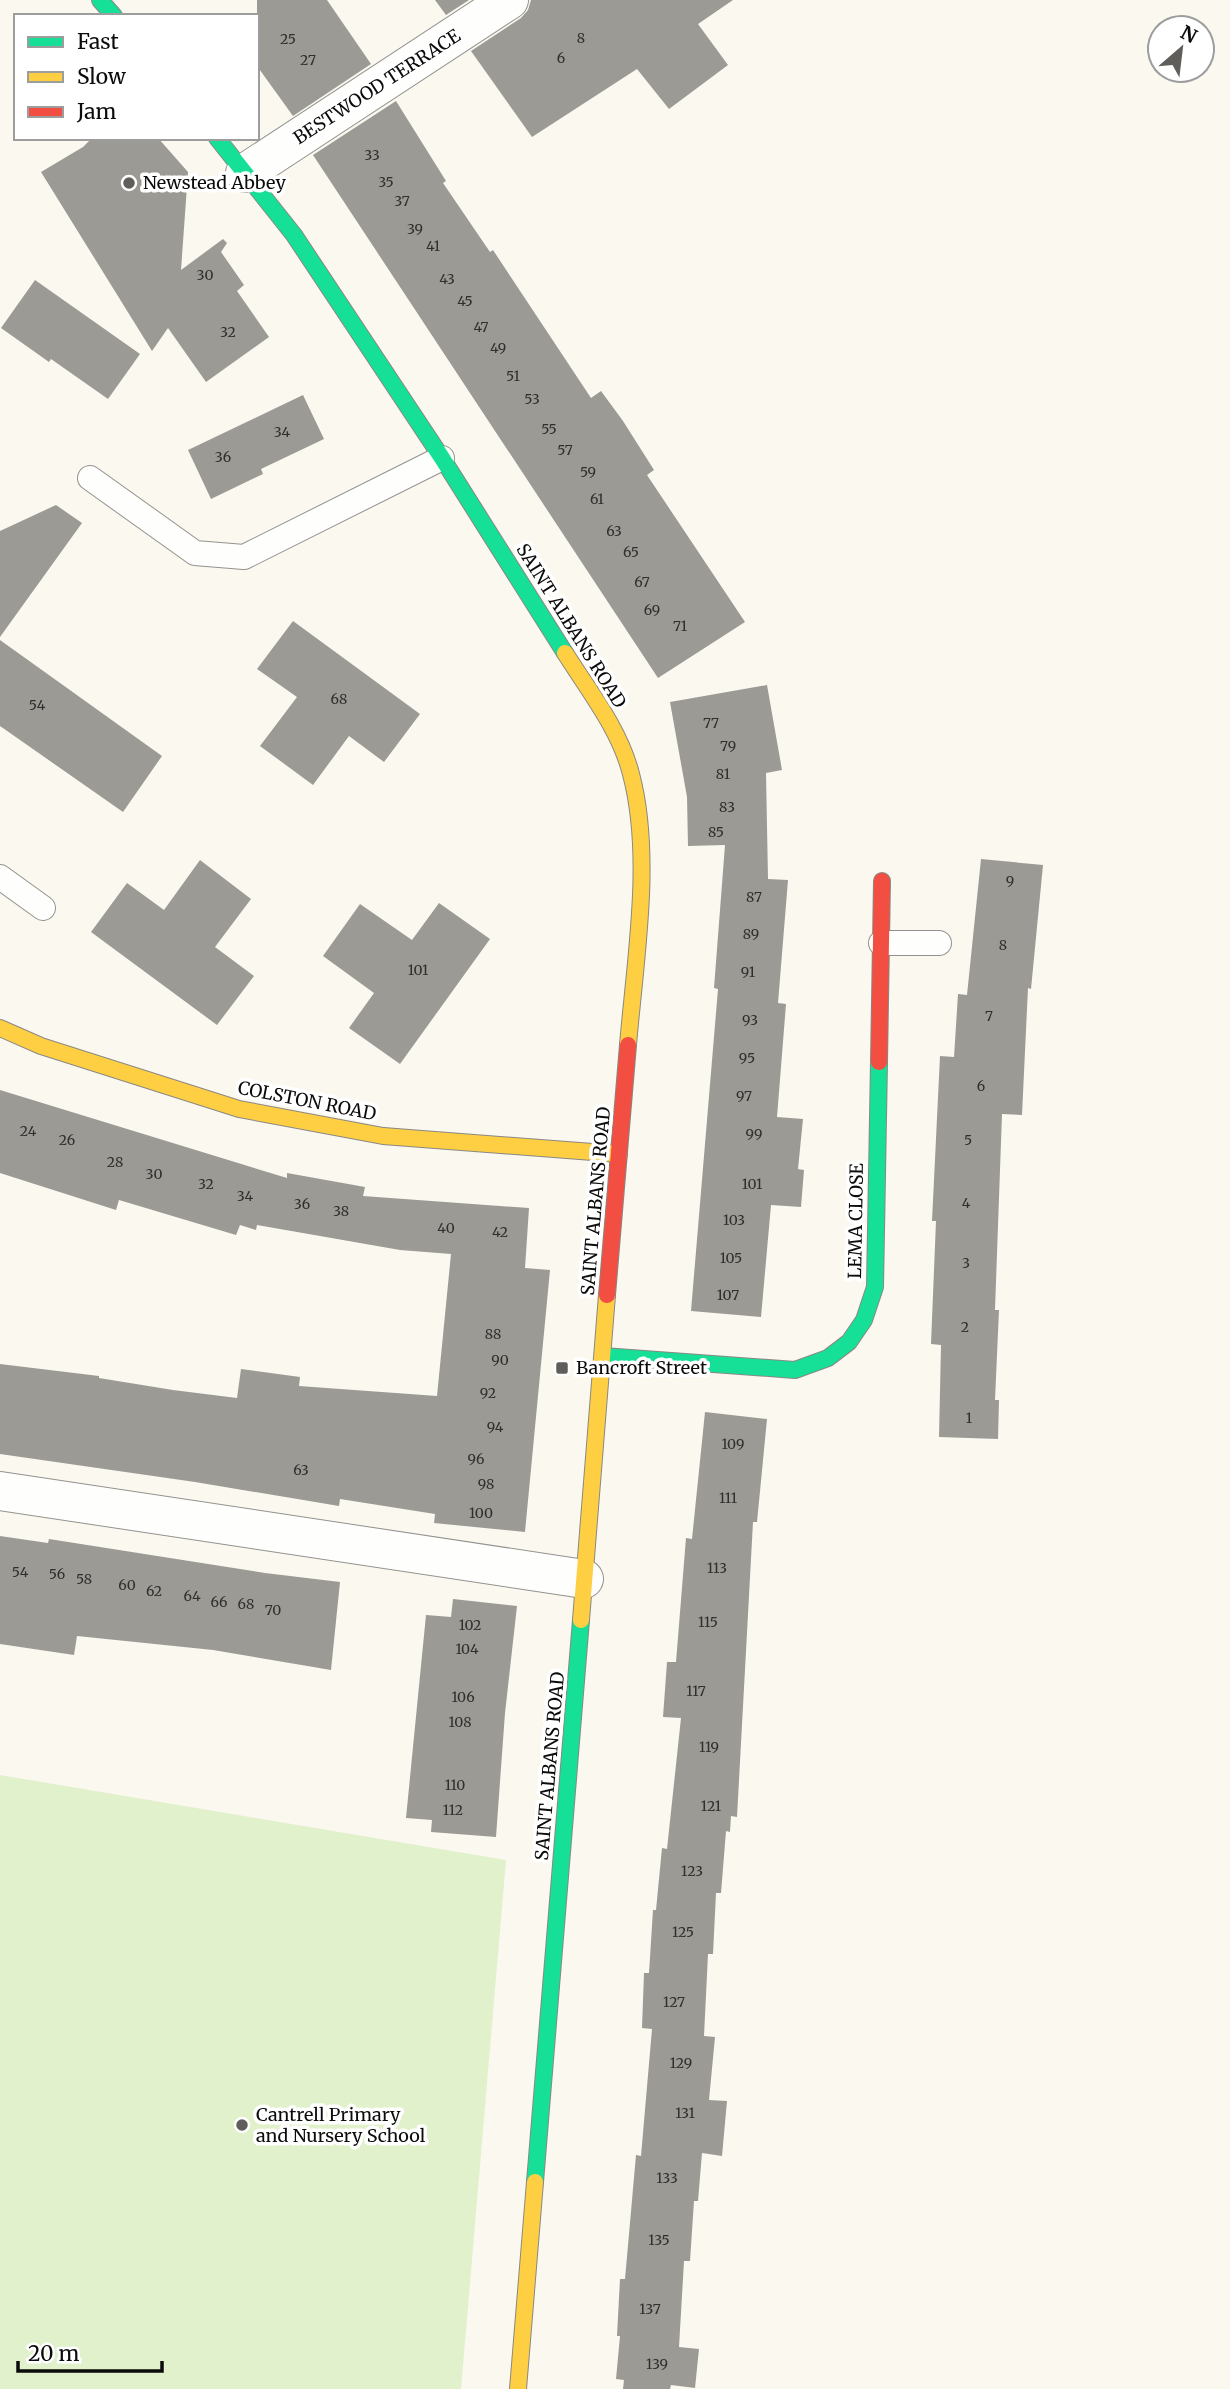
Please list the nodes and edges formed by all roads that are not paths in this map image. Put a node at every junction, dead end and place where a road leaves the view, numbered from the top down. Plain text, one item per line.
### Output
1 (100, 0) edge
2 (509, 0) edge
3 (112, 14) edge
4 (219, 140) edge
5 (245, 173) junction
6 (442, 458) junction
7 (90, 478) dead end
8 (0, 877) edge
9 (882, 881) dead end
10 (43, 908) dead end
11 (881, 943) junction
12 (939, 943) dead end
13 (0, 1028) edge
14 (619, 1154) junction
15 (603, 1356) junction
16 (0, 1491) edge
17 (584, 1579) junction
18 (518, 2389) edge

1 - 3 street
2 - 5 street, BESTWOOD TERRACE
4 - 5 street, SAINT ALBANS ROAD
5 - 6 street, SAINT ALBANS ROAD
6 - 7 lane
6 - 14 street, SAINT ALBANS ROAD
8 - 10 lane
9 - 11 street, LEMA CLOSE
11 - 12 lane
11 - 15 street, LEMA CLOSE
13 - 14 street, COLSTON ROAD
14 - 15 street, SAINT ALBANS ROAD
15 - 17 street, SAINT ALBANS ROAD
16 - 17 street
17 - 18 street, SAINT ALBANS ROAD

